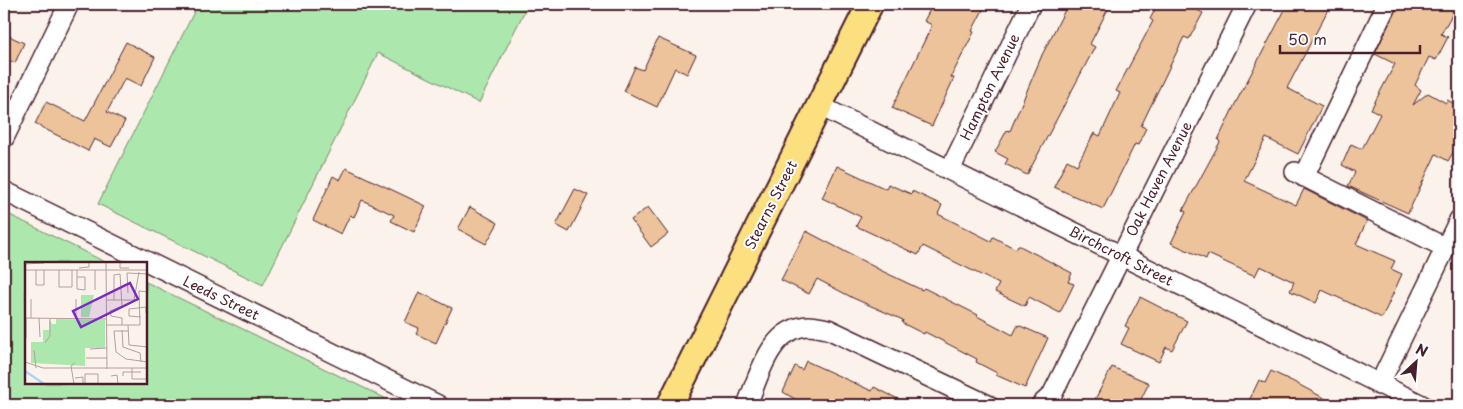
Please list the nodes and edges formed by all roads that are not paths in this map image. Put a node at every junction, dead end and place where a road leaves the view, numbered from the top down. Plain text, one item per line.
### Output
1 (69, 4) edge
2 (870, 4) edge
3 (1031, 4) edge
4 (1247, 4) edge
5 (1387, 4) edge
6 (820, 106) junction
7 (4, 138) edge
8 (950, 170) junction
9 (4, 191) edge
10 (1459, 220) edge
11 (1446, 248) junction
12 (1121, 256) junction
13 (148, 262) edge
14 (148, 262) edge
15 (1379, 385) junction
16 (438, 405) edge
17 (670, 405) edge
18 (747, 405) edge
19 (988, 405) edge
20 (1041, 405) edge
21 (1422, 405) edge

1 - 7 street
2 - 6 main road, Stearns Street
3 - 8 street, Hampton Avenue
4 - 12 street, Oak Haven Avenue
5 - 11 street
6 - 8 street, Birchcroft Street
6 - 17 main road, Stearns Street
8 - 12 street, Birchcroft Street
9 - 13 street, Leeds Street
10 - 11 street
11 - 15 street
12 - 15 street, Birchcroft Street
12 - 20 street, Oak Haven Avenue
14 - 16 street, Leeds Street
15 - 21 street, Birchcroft Street
18 - 19 street

